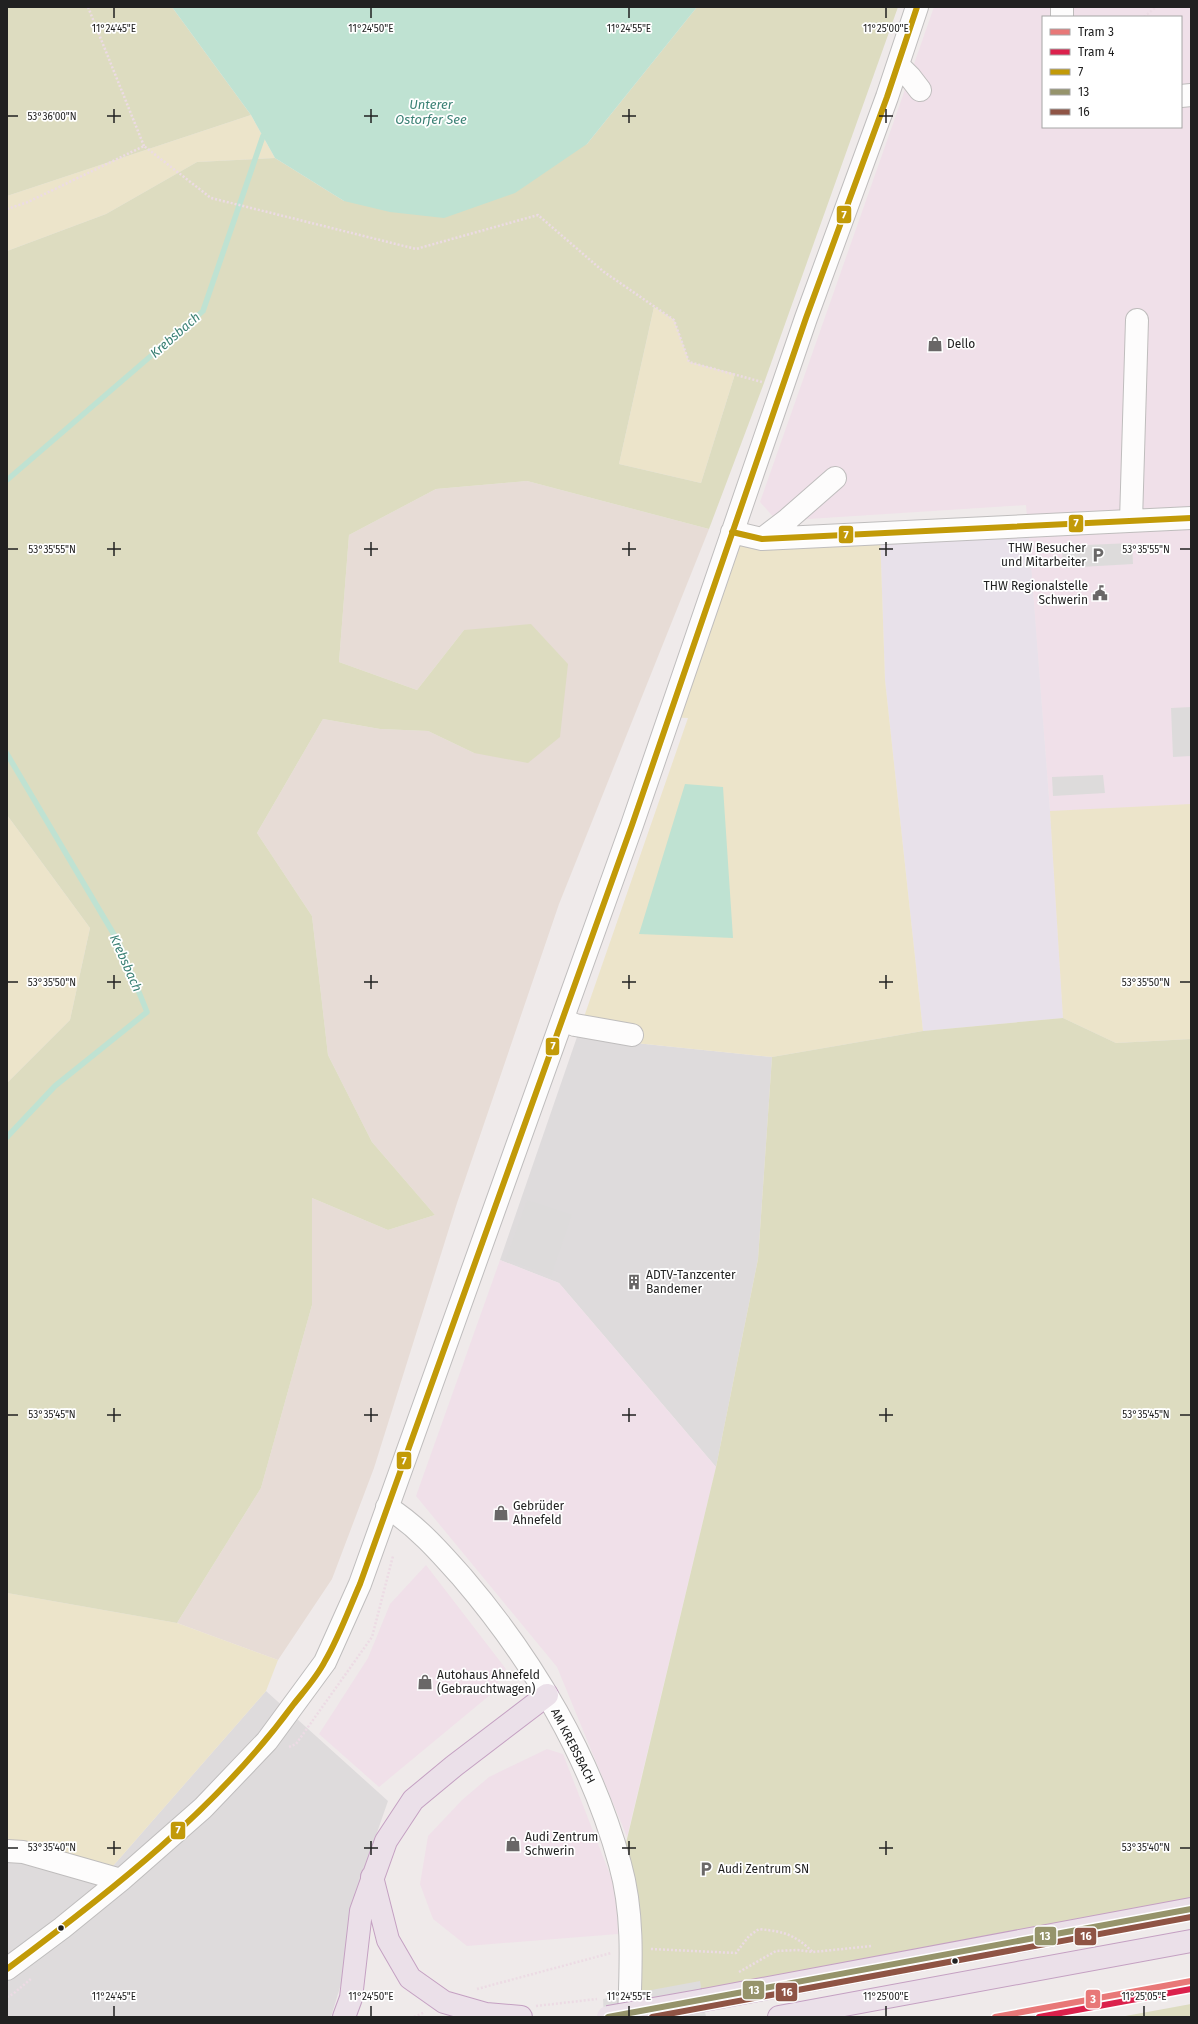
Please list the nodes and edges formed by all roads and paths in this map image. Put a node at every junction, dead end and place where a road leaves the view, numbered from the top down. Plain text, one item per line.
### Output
1 (88, 7) edge
2 (918, 7) edge
3 (1156, 7) edge
4 (1145, 16) edge
5 (898, 65) junction
6 (920, 90) dead end
7 (144, 146) junction
8 (7, 209) edge
9 (1137, 320) dead end
10 (781, 389) junction
11 (835, 478) dead end
12 (1191, 518) edge
13 (1131, 521) junction
14 (732, 532) junction
15 (762, 539) junction
16 (563, 1020) junction
17 (632, 1035) dead end
18 (387, 1507) junction
19 (548, 1695) junction
20 (7, 1851) edge
21 (372, 1877) junction
22 (121, 1880) junction
23 (1191, 1909) edge
24 (1191, 1941) edge
25 (632, 1948) junction
26 (813, 1952) dead end
27 (7, 1969) edge
28 (475, 1990) dead end
29 (444, 2002) junction
30 (344, 2017) edge
31 (414, 2017) edge
32 (521, 2017) edge
33 (608, 2017) edge
34 (629, 2017) edge
35 (779, 2017) edge

1 - 7 path
2 - 5 street
3 - 4 path
5 - 6 street
5 - 10 street
7 - 8 path
7 - 10 path
9 - 13 street
10 - 14 street
11 - 15 street
12 - 13 street
13 - 15 street
14 - 15 street
14 - 16 street
16 - 17 street
16 - 18 street
18 - 19 street, AM KREBSBACH
18 - 22 street
19 - 21 highway
19 - 25 street, AM KREBSBACH
20 - 22 street
21 - 29 highway
21 - 30 highway
22 - 27 street
23 - 33 highway, bridge
24 - 35 highway
25 - 26 path
25 - 28 path
25 - 34 street, AM KREBSBACH
29 - 31 path
29 - 32 highway

